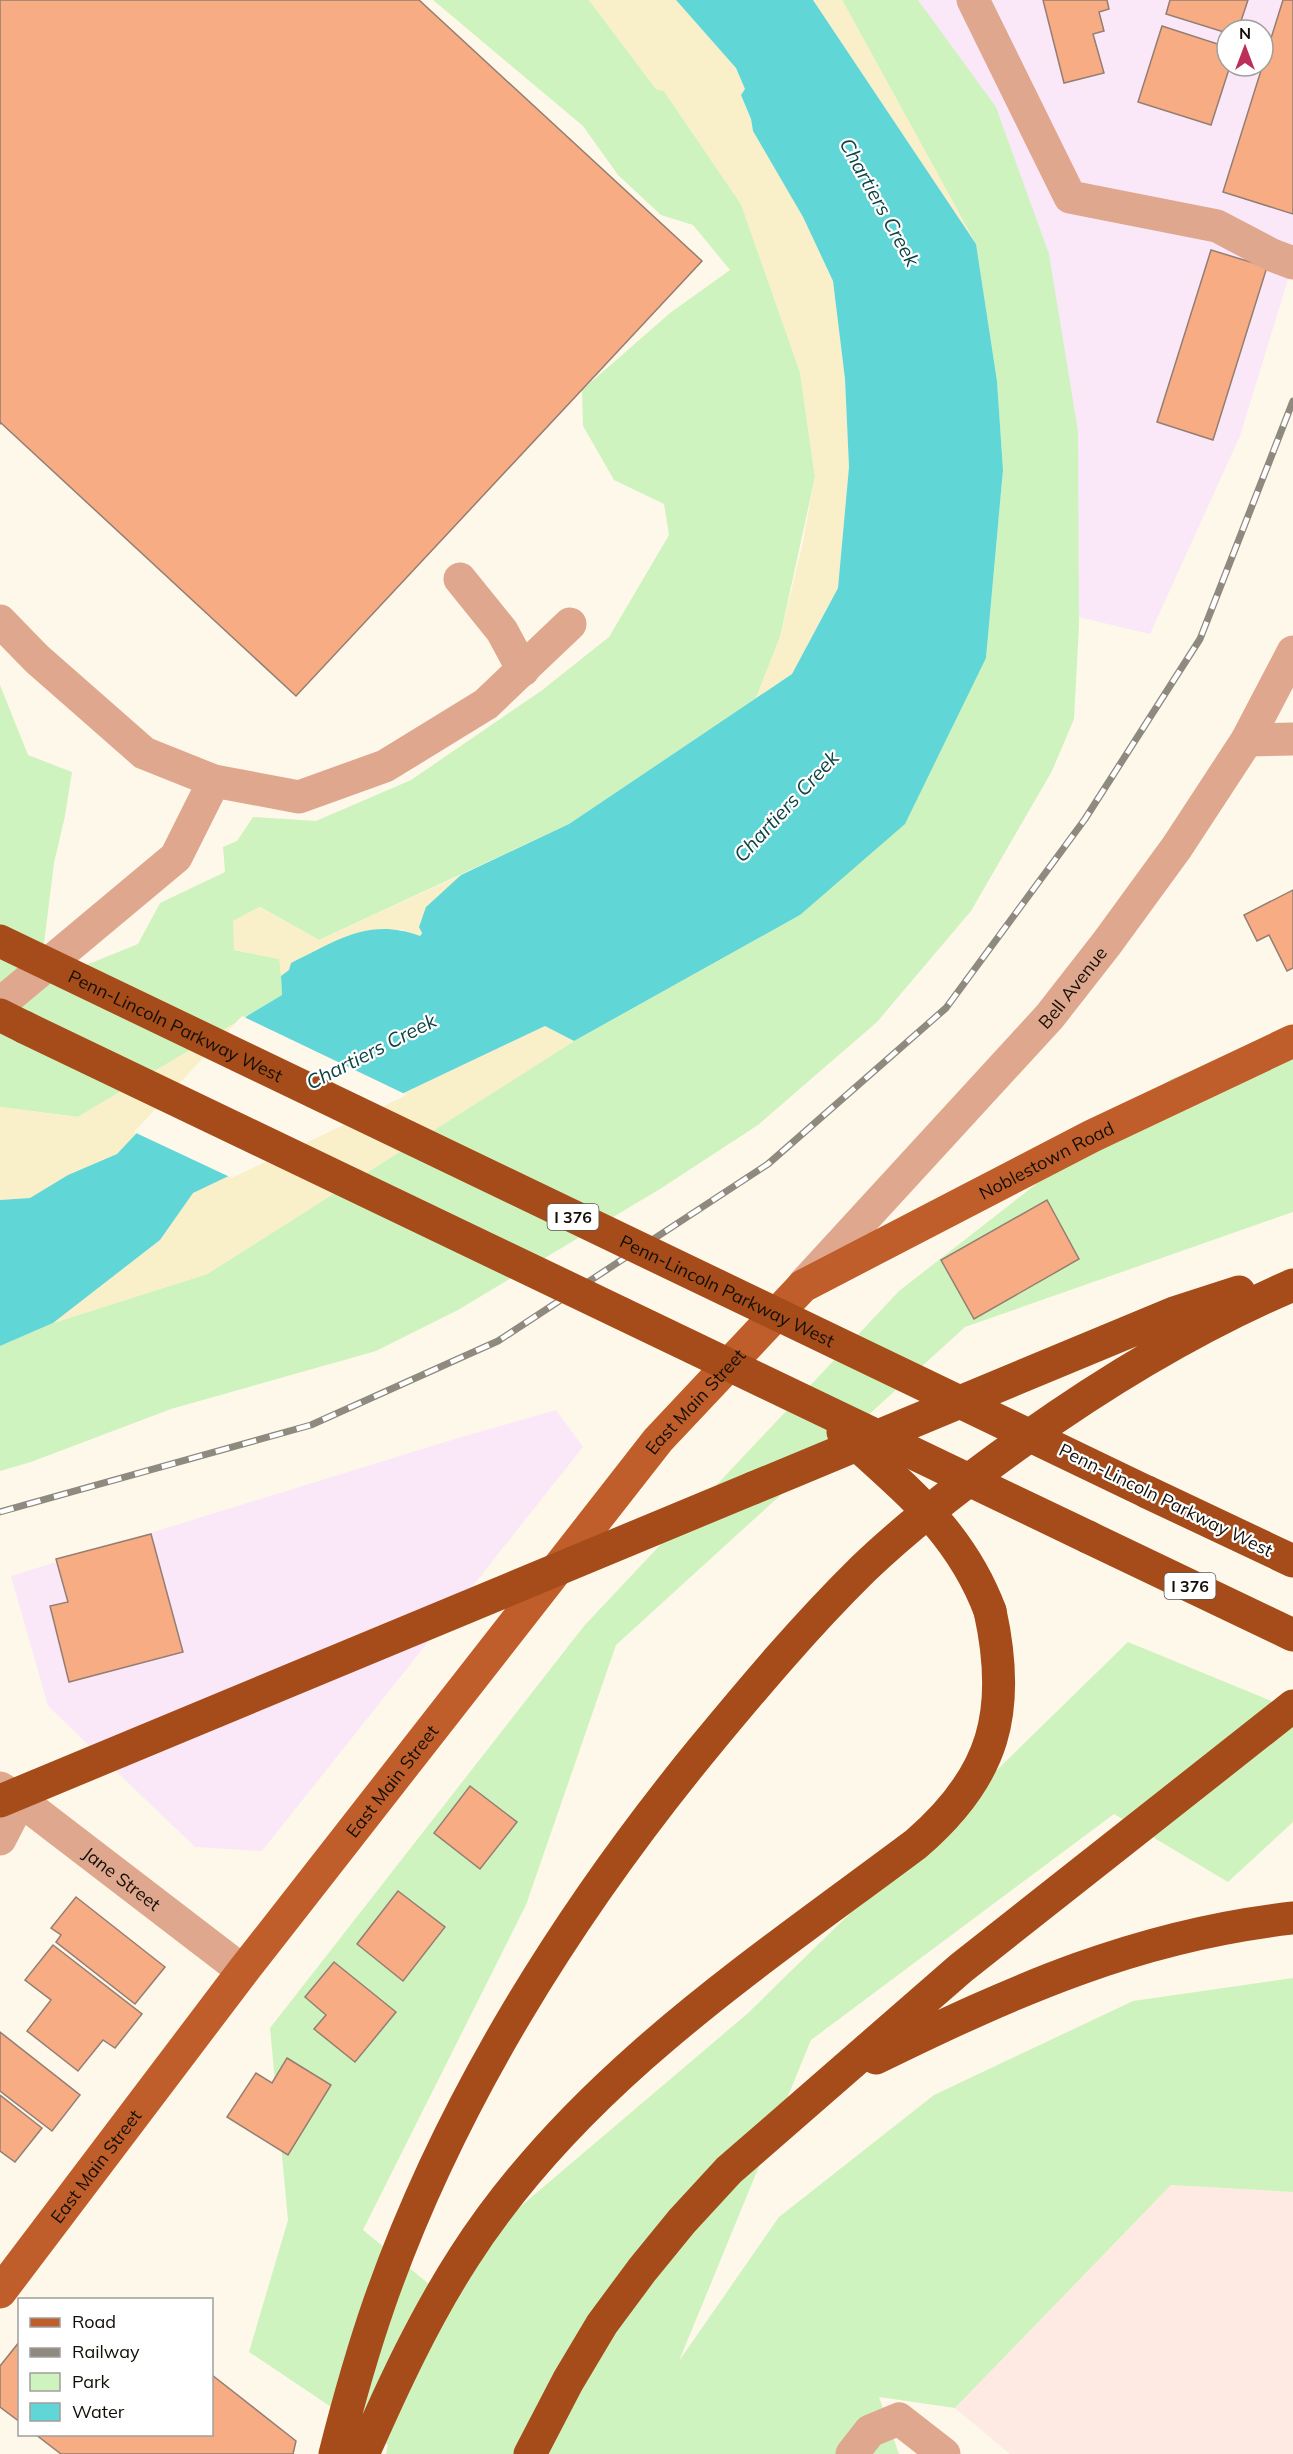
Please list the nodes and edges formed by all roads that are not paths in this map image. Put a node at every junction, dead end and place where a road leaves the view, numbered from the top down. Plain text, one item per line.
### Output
1 (974, 0) edge
2 (1293, 263) edge
3 (460, 579) dead end
4 (0, 621) edge
5 (570, 624) dead end
6 (1293, 652) edge
7 (523, 669) junction
8 (1293, 739) edge
9 (1247, 740) junction
10 (214, 781) junction
11 (0, 941) edge
12 (0, 1004) edge
13 (0, 1015) edge
14 (1293, 1041) edge
15 (1293, 1276) edge
16 (1293, 1285) edge
17 (803, 1286) junction
18 (818, 1408) junction
19 (1293, 1561) edge
20 (1293, 1635) edge
21 (1293, 1706) edge
22 (7, 1797) edge
23 (0, 1839) edge
24 (1293, 1918) edge
25 (243, 1971) junction
26 (840, 2076) junction
27 (0, 2292) edge
28 (335, 2454) edge
29 (363, 2454) edge
30 (530, 2454) edge
31 (852, 2454) edge
32 (944, 2454) edge

1 - 2 street
3 - 7 street
4 - 10 street
5 - 7 street
6 - 9 street, Bell Avenue
7 - 10 street
8 - 9 street
9 - 17 street, Bell Avenue
10 - 12 street
11 - 19 highway, Penn-Lincoln Parkway West / I 376, bridge
13 - 18 highway, I 376, bridge
14 - 17 main road, Noblestown Road
15 - 22 highway, bridge
16 - 28 highway
17 - 25 main road, East Main Street
18 - 20 highway, I 376, bridge
18 - 29 highway, bridge
21 - 26 highway
22 - 23 street
22 - 25 street, Jane Street
24 - 26 highway
25 - 27 main road, East Main Street
26 - 30 highway
31 - 32 street

